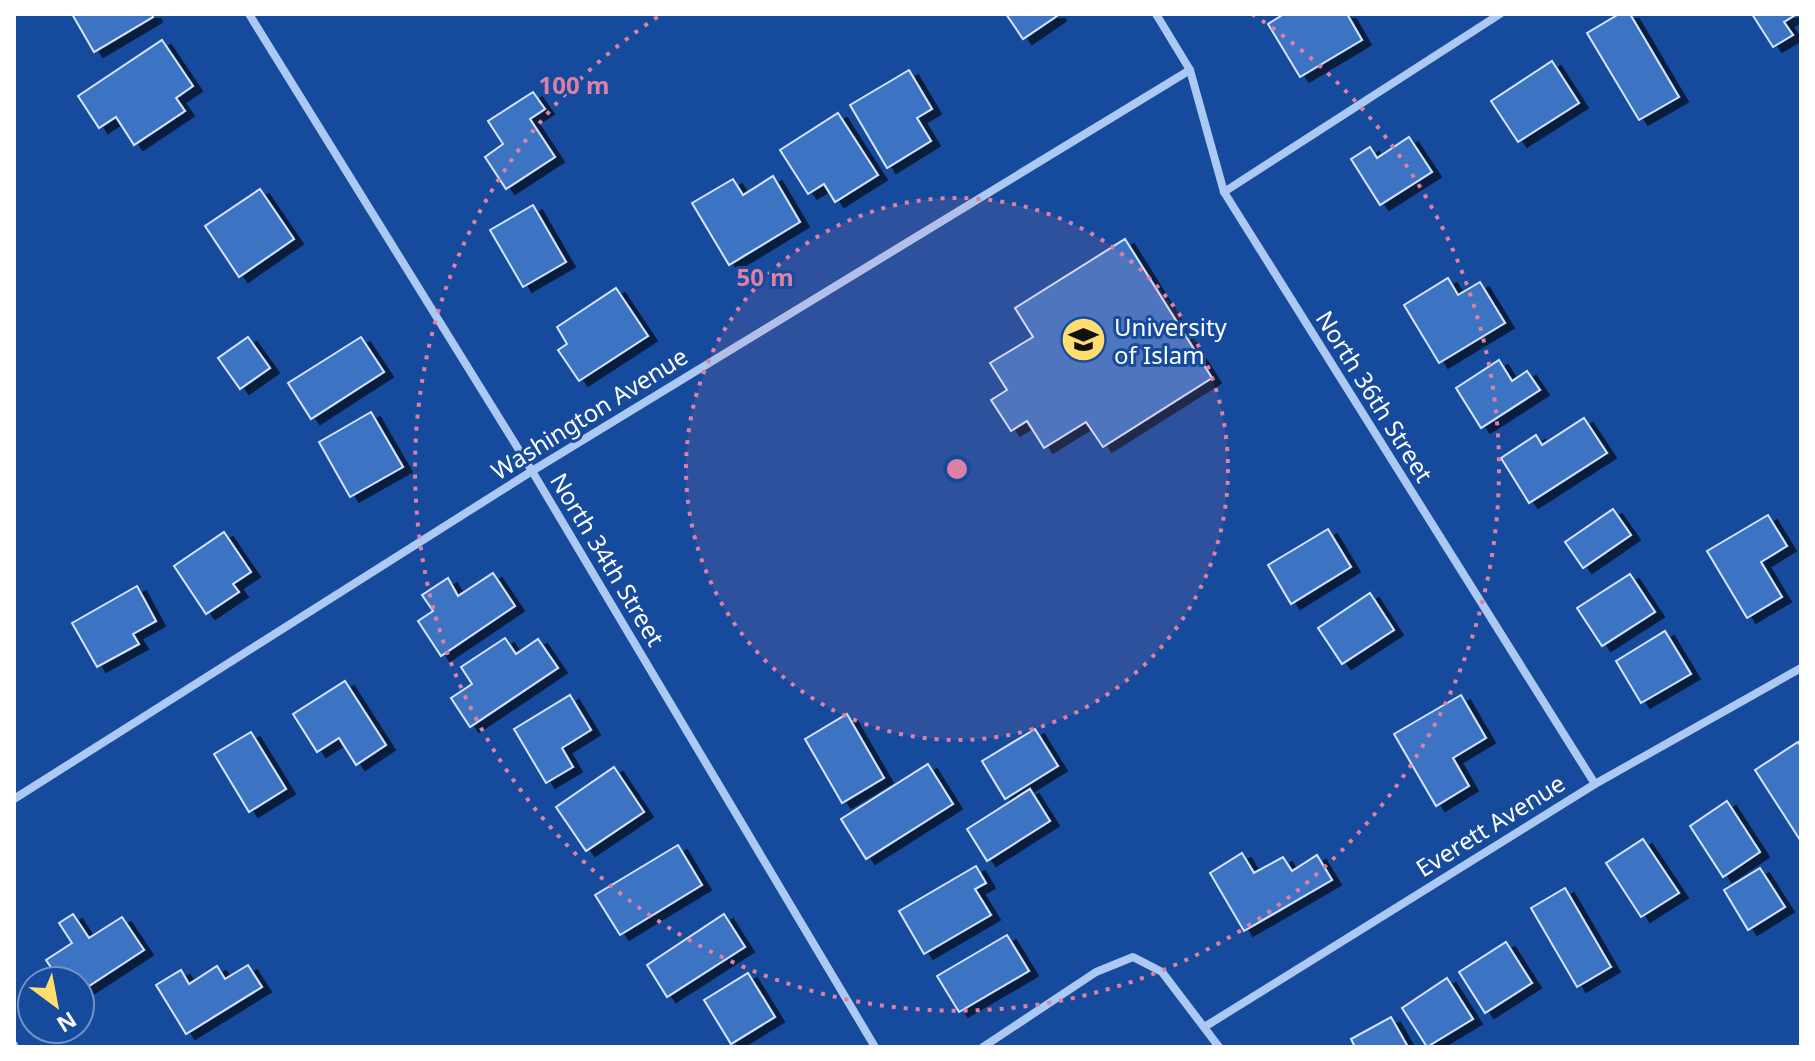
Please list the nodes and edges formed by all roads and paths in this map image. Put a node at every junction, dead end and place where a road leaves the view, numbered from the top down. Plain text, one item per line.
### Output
1 (249, 14) edge
2 (1156, 14) edge
3 (1500, 14) edge
4 (1190, 70) junction
5 (1224, 192) junction
6 (532, 471) junction
7 (1801, 668) edge
8 (1595, 784) junction
9 (14, 799) edge
10 (1206, 1026) junction
11 (875, 1047) edge
12 (983, 1047) edge
13 (1219, 1047) edge

1 - 6 street, North 34th Street
2 - 4 street, North 36th Street
3 - 5 street
4 - 5 street, North 36th Street
4 - 6 street, Washington Avenue
5 - 8 street, North 36th Street
6 - 9 street, Washington Avenue
6 - 11 street, North 34th Street
7 - 8 street, Everett Avenue
8 - 10 street, Everett Avenue
10 - 12 street
10 - 13 street

